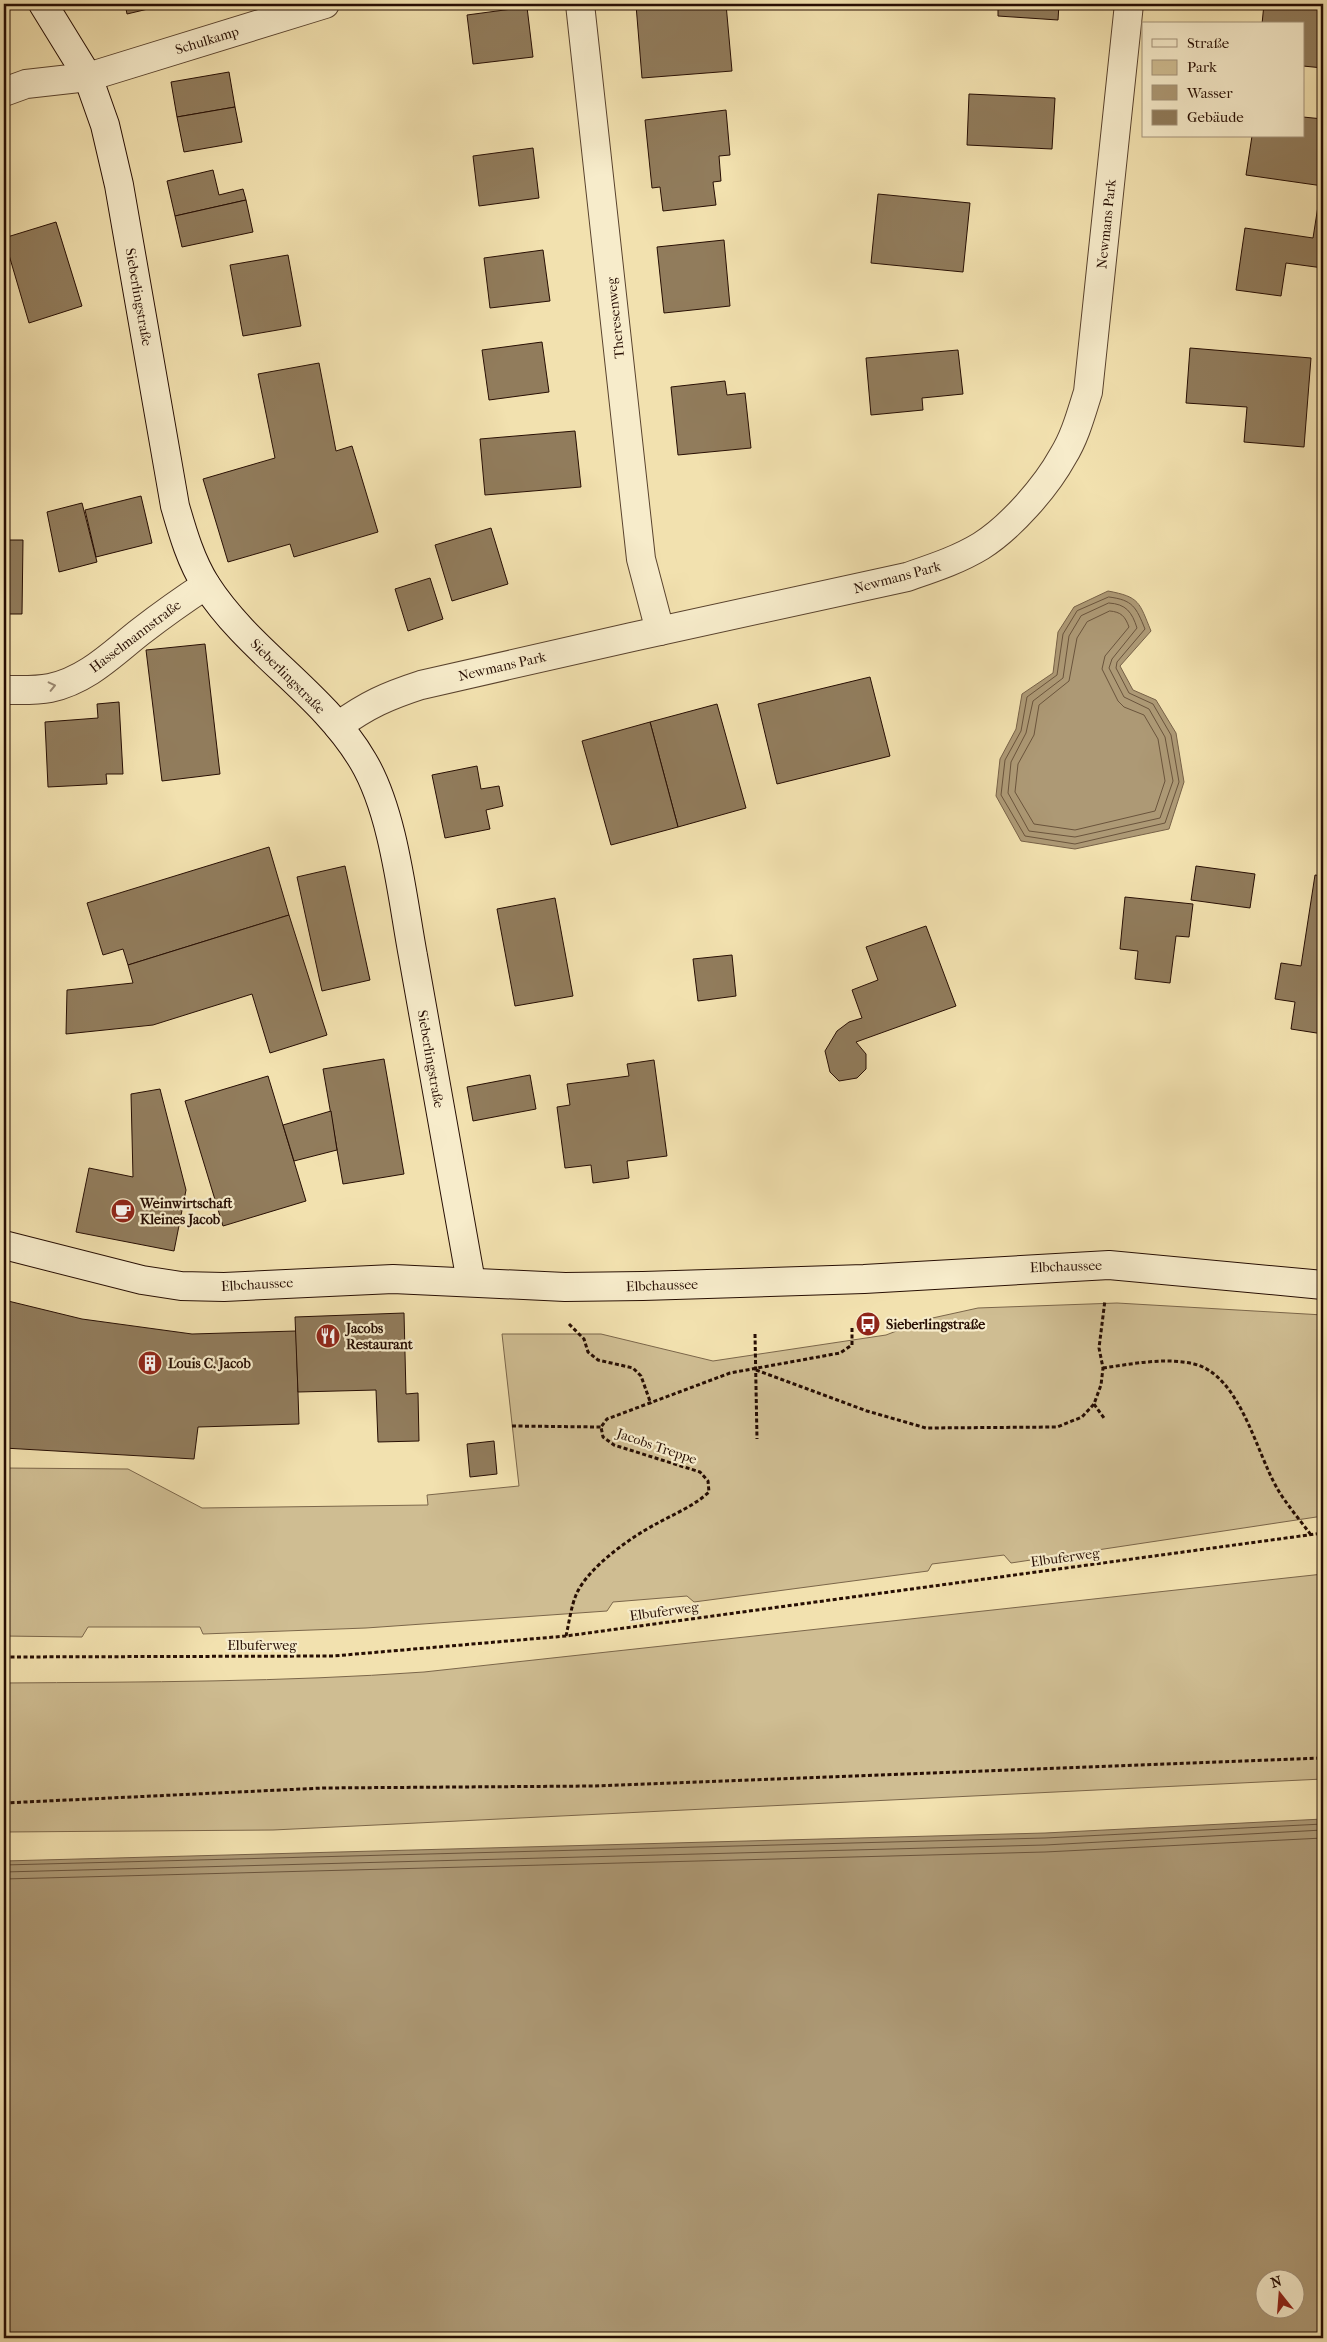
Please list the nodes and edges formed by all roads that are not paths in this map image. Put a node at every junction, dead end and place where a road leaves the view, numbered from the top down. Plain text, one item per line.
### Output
1 (44, 4) edge
2 (325, 4) edge
3 (580, 4) edge
4 (1129, 4) edge
5 (88, 77) junction
6 (4, 92) edge
7 (206, 585) junction
8 (660, 631) junction
9 (4, 690) edge
10 (338, 726) junction
11 (4, 1245) edge
12 (471, 1282) junction
13 (1323, 1285) edge

1 - 5 street, Sieberlingstraße
2 - 5 street, Schulkamp
3 - 8 street, Theresenweg
4 - 8 street, Newmans Park
5 - 6 street, Schulkamp
5 - 7 street, Sieberlingstraße
9 -> 7 street, Hasselmannstraße
7 - 10 street, Sieberlingstraße
8 - 10 street, Newmans Park
10 - 12 street, Sieberlingstraße
11 - 12 street, Elbchaussee
12 - 13 street, Elbchaussee

